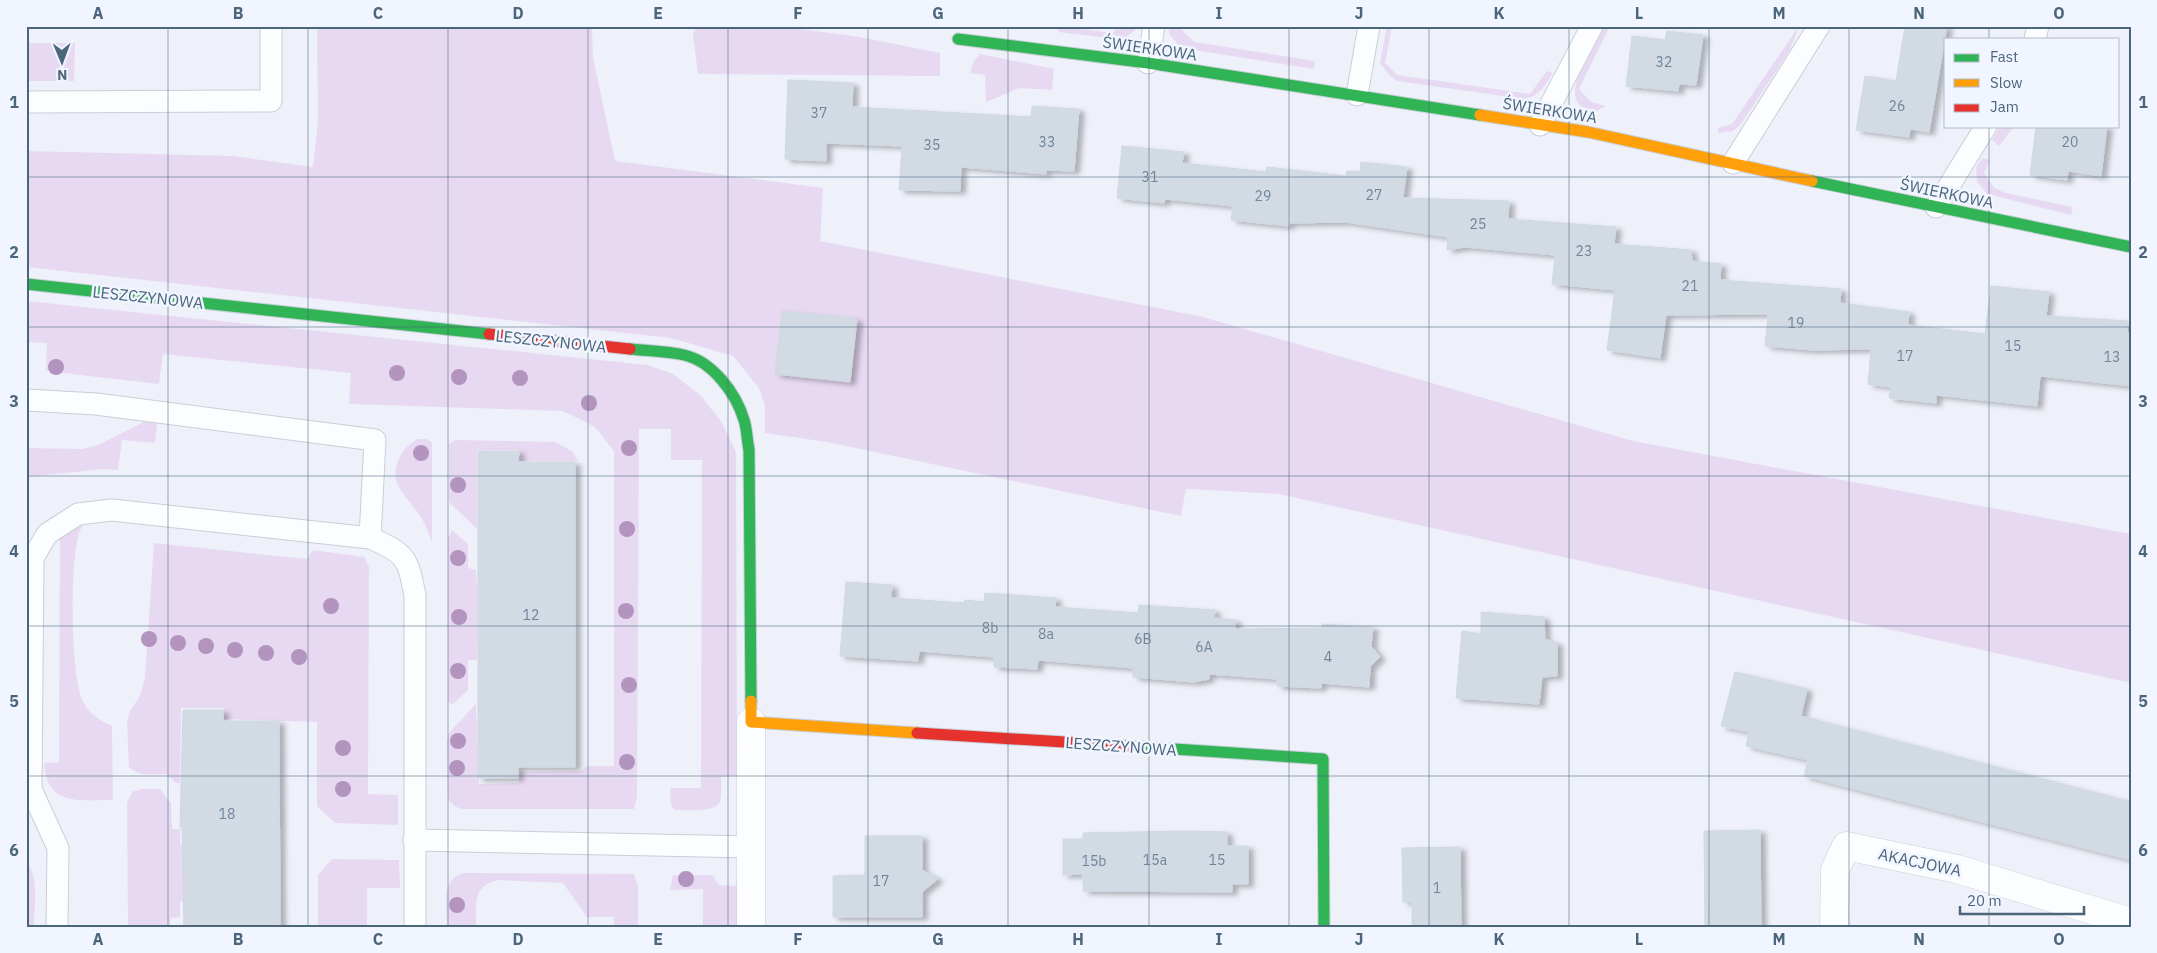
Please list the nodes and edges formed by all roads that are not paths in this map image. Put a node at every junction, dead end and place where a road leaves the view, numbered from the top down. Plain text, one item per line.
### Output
1 (271, 26) edge
2 (1154, 26) edge
3 (1369, 26) edge
4 (1592, 26) edge
5 (1819, 26) edge
6 (959, 33) edge
7 (1148, 63) junction
8 (1357, 96) junction
9 (26, 102) edge
10 (1540, 125) junction
11 (1985, 128) edge
12 (1733, 163) junction
13 (1936, 207) junction
14 (2131, 247) edge
15 (26, 284) edge
16 (26, 400) edge
17 (370, 538) junction
18 (751, 722) junction
19 (414, 840) junction
20 (751, 847) junction
21 (2131, 922) edge
22 (57, 927) edge
23 (415, 927) edge
24 (751, 927) edge
25 (1324, 927) edge
26 (1834, 927) edge

1 - 9 lane
2 - 7 lane
3 - 8 lane
4 - 10 lane
5 - 12 lane
6 - 7 street, ŚWIERKOWA
7 - 8 street, ŚWIERKOWA
8 - 10 street, ŚWIERKOWA
10 - 12 street, ŚWIERKOWA
11 - 13 lane
12 - 13 street, ŚWIERKOWA
13 - 14 street, ŚWIERKOWA
15 - 18 street, LESZCZYNOWA
16 - 17 lane
17 - 19 lane
17 - 22 lane
18 - 20 street, LESZCZYNOWA
18 - 25 street, LESZCZYNOWA
19 - 20 lane
19 - 23 lane
20 - 24 street, LESZCZYNOWA
21 - 26 street, AKACJOWA

